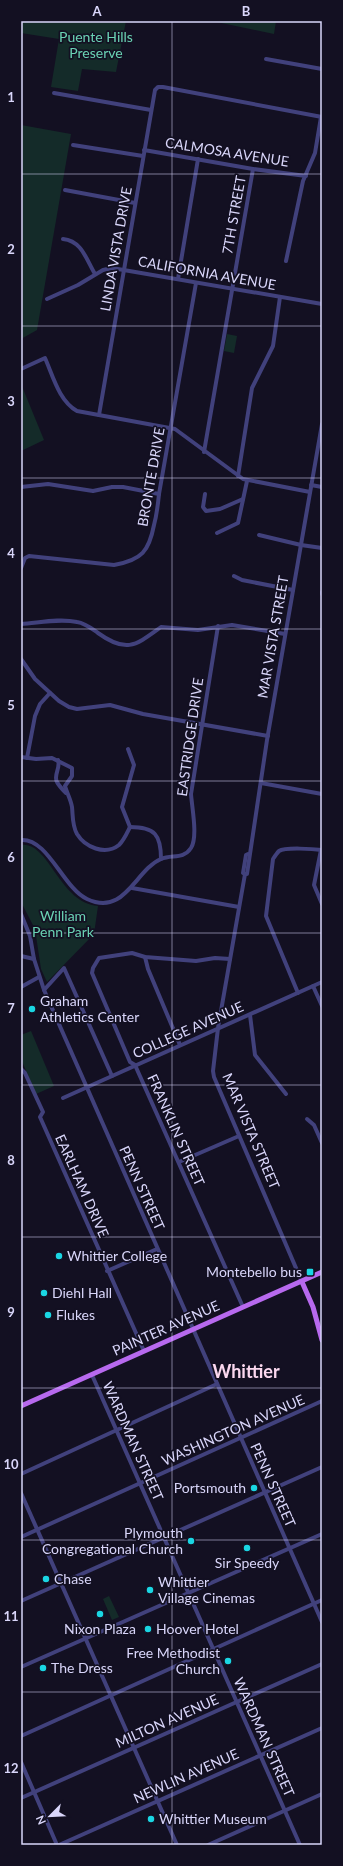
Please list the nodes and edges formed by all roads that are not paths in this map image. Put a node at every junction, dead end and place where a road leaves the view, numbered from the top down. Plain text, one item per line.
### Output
1 (266, 59) dead end
2 (322, 69) edge
3 (54, 93) dead end
4 (151, 110) junction
5 (322, 117) edge
6 (73, 145) dead end
7 (144, 150) junction
8 (143, 156) junction
9 (198, 159) junction
10 (253, 169) junction
11 (306, 176) junction
12 (65, 190) dead end
13 (135, 203) junction
14 (63, 239) dead end
15 (286, 262) dead end
16 (123, 269) junction
17 (95, 274) junction
18 (178, 279) junction
19 (196, 283) junction
20 (232, 289) junction
21 (280, 297) junction
22 (47, 299) dead end
23 (322, 304) edge
24 (21, 369) edge
25 (99, 415) junction
26 (322, 426) edge
27 (171, 428) junction
28 (204, 452) junction
29 (238, 476) junction
30 (247, 481) junction
31 (311, 485) junction
32 (21, 487) edge
33 (322, 487) edge
34 (310, 492) junction
35 (158, 494) junction
36 (205, 494) dead end
37 (243, 499) junction
38 (217, 533) dead end
39 (259, 535) dead end
40 (301, 545) junction
41 (322, 548) edge
42 (21, 568) edge
43 (234, 576) dead end
44 (293, 590) junction
45 (21, 624) edge
46 (218, 626) junction
47 (285, 634) junction
48 (21, 659) edge
49 (50, 693) junction
50 (201, 724) junction
51 (268, 736) junction
52 (128, 749) dead end
53 (21, 757) edge
54 (27, 758) junction
55 (58, 760) junction
56 (261, 783) junction
57 (322, 794) edge
58 (67, 795) junction
59 (130, 827) junction
60 (21, 840) edge
61 (321, 850) edge
62 (161, 859) junction
63 (132, 888) junction
64 (322, 904) edge
65 (239, 907) junction
66 (21, 914) edge
67 (21, 956) edge
68 (145, 957) junction
69 (34, 958) junction
70 (230, 959) junction
71 (39, 977) junction
72 (322, 982) edge
73 (313, 986) junction
74 (21, 987) edge
75 (44, 990) junction
76 (298, 993) junction
77 (322, 1006) edge
78 (250, 1015) junction
79 (218, 1028) junction
80 (180, 1045) junction
81 (135, 1065) junction
82 (21, 1069) edge
83 (112, 1076) junction
84 (86, 1088) junction
85 (286, 1094) dead end
86 (63, 1098) dead end
87 (307, 1119) dead end
88 (239, 1136) junction
89 (322, 1143) edge
90 (179, 1162) junction
91 (157, 1249) junction
92 (108, 1271) junction
93 (322, 1272) edge
94 (302, 1282) junction
95 (243, 1307) junction
96 (193, 1330) junction
97 (322, 1340) edge
98 (144, 1351) junction
99 (92, 1375) junction
100 (217, 1384) junction
101 (322, 1401) edge
102 (21, 1406) edge
103 (116, 1430) junction
104 (240, 1438) junction
105 (322, 1467) edge
106 (21, 1474) edge
107 (140, 1484) junction
108 (265, 1492) junction
109 (21, 1493) edge
110 (38, 1530) junction
111 (322, 1534) edge
112 (21, 1537) edge
113 (164, 1538) junction
114 (289, 1548) junction
115 (61, 1583) junction
116 (188, 1593) junction
117 (322, 1600) edge
118 (21, 1601) edge
119 (314, 1604) junction
120 (322, 1622) edge
121 (86, 1638) junction
122 (214, 1650) junction
123 (322, 1664) edge
124 (21, 1667) edge
125 (111, 1695) junction
126 (237, 1702) junction
127 (322, 1728) edge
128 (21, 1736) edge
129 (134, 1748) junction
130 (260, 1756) junction
131 (21, 1762) edge
132 (34, 1792) junction
133 (322, 1794) edge
134 (21, 1798) edge
135 (158, 1801) junction
136 (285, 1811) junction
137 (58, 1845) edge
138 (177, 1845) edge
139 (208, 1845) edge
140 (300, 1845) edge

1 - 2 street
3 - 4 street
4 - 5 street, LINDA VISTA DRIVE
4 - 7 street, LINDA VISTA DRIVE
5 - 11 street
6 - 8 street, CALMOSA AVENUE
7 - 8 street, LINDA VISTA DRIVE
7 - 9 street, CALMOSA AVENUE
8 - 13 street, LINDA VISTA DRIVE
9 - 10 street, CALMOSA AVENUE
9 - 18 street
10 - 11 street, CALMOSA AVENUE
10 - 20 street, 7TH STREET
11 - 15 street
12 - 13 street
13 - 16 street, LINDA VISTA DRIVE
14 - 17 street
16 - 17 street, CALIFORNIA AVENUE
16 - 18 street, CALIFORNIA AVENUE
16 - 25 street, LINDA VISTA DRIVE
17 - 22 street, CALIFORNIA AVENUE
18 - 19 street, CALIFORNIA AVENUE
19 - 20 street, CALIFORNIA AVENUE
19 - 27 street, BRONTE DRIVE
20 - 21 street, CALIFORNIA AVENUE
20 - 28 street, 7TH STREET
21 - 23 street, CALIFORNIA AVENUE
21 - 29 street
24 - 25 street
25 - 27 street
26 - 31 street, MAR VISTA STREET
27 - 28 street
27 - 35 street, BRONTE DRIVE
28 - 29 street
29 - 30 street
30 - 34 street
30 - 37 street
31 - 33 street
31 - 34 street, MAR VISTA STREET
32 - 35 street
34 - 40 street, MAR VISTA STREET
35 - 42 street, BRONTE DRIVE
36 - 37 street
37 - 38 street
39 - 40 street
40 - 41 street
40 - 44 street, MAR VISTA STREET
43 - 44 street
44 - 47 street, MAR VISTA STREET
45 - 46 street
46 - 47 street
46 - 50 street, EASTRIDGE DRIVE
47 - 51 street, MAR VISTA STREET
48 - 49 street
49 - 50 street
49 - 54 street
50 - 51 street
50 - 62 street, EASTRIDGE DRIVE
51 - 56 street, MAR VISTA STREET
52 - 59 street
53 - 54 street
54 - 55 street
55 - 58 street
55 - 58 street
56 - 57 street
56 - 65 street, MAR VISTA STREET
58 - 59 street
59 - 62 street
60 - 63 street
61 - 64 street
61 - 76 street
62 - 63 street
63 - 65 street
65 - 70 street, MAR VISTA STREET
66 - 69 street, PENN STREET
67 - 69 street
68 - 70 street
68 - 80 street
68 - 81 street, FRANKLIN STREET
69 - 71 street, PENN STREET
70 - 79 street, MAR VISTA STREET
71 - 74 street
71 - 75 street, PENN STREET
72 - 73 street, COLLEGE AVENUE
73 - 76 street, COLLEGE AVENUE
73 - 77 street
75 - 83 street
75 - 84 street, PENN STREET
76 - 78 street, COLLEGE AVENUE
78 - 79 street, COLLEGE AVENUE
78 - 85 street
79 - 80 street, COLLEGE AVENUE
79 - 88 street, MAR VISTA STREET
80 - 81 street, COLLEGE AVENUE
81 - 83 street, COLLEGE AVENUE
81 - 90 street, FRANKLIN STREET
82 - 92 street, EARLHAM DRIVE
83 - 84 street, COLLEGE AVENUE
84 - 86 street, COLLEGE AVENUE
84 - 91 street, PENN STREET
87 - 89 street
88 - 90 street
88 - 94 street, MAR VISTA STREET
90 - 95 street, FRANKLIN STREET
91 - 92 street
91 - 96 street, PENN STREET
92 - 98 street, EARLHAM DRIVE
93 - 94 main road, PAINTER AVENUE
94 - 95 main road, PAINTER AVENUE
94 - 97 main road, MAR VISTA STREET
95 - 96 main road, PAINTER AVENUE
96 - 98 main road, PAINTER AVENUE
96 - 100 street, PENN STREET
98 - 99 main road, PAINTER AVENUE
99 - 102 main road, PAINTER AVENUE
99 - 103 street, WARDMAN STREET
100 - 103 street
100 - 104 street, PENN STREET
101 - 104 street, WASHINGTON AVENUE
103 - 106 street
103 - 107 street, WARDMAN STREET
104 - 107 street, WASHINGTON AVENUE
104 - 108 street, PENN STREET
105 - 108 street
107 - 110 street, WASHINGTON AVENUE
107 - 113 street, WARDMAN STREET
108 - 113 street
108 - 114 street, PENN STREET
109 - 110 street
110 - 112 street, WASHINGTON AVENUE
110 - 115 street
111 - 114 street
113 - 115 street
113 - 116 street, WARDMAN STREET
114 - 116 street
114 - 119 street, PENN STREET
115 - 118 street
115 - 121 street
116 - 121 street
116 - 122 street, WARDMAN STREET
117 - 119 street
119 - 120 street, PENN STREET
119 - 122 street
121 - 124 street
121 - 125 street
122 - 125 street
122 - 126 street, WARDMAN STREET
123 - 126 street, MILTON AVENUE
125 - 128 street
125 - 129 street
126 - 129 street, MILTON AVENUE
126 - 130 street, WARDMAN STREET
127 - 130 street, NEWLIN AVENUE
129 - 132 street, MILTON AVENUE
129 - 135 street
130 - 135 street, NEWLIN AVENUE
130 - 136 street, WARDMAN STREET
131 - 132 street
132 - 134 street, MILTON AVENUE
132 - 137 street
133 - 136 street
135 - 137 street, NEWLIN AVENUE
135 - 138 street
136 - 139 street
136 - 140 street, WARDMAN STREET

